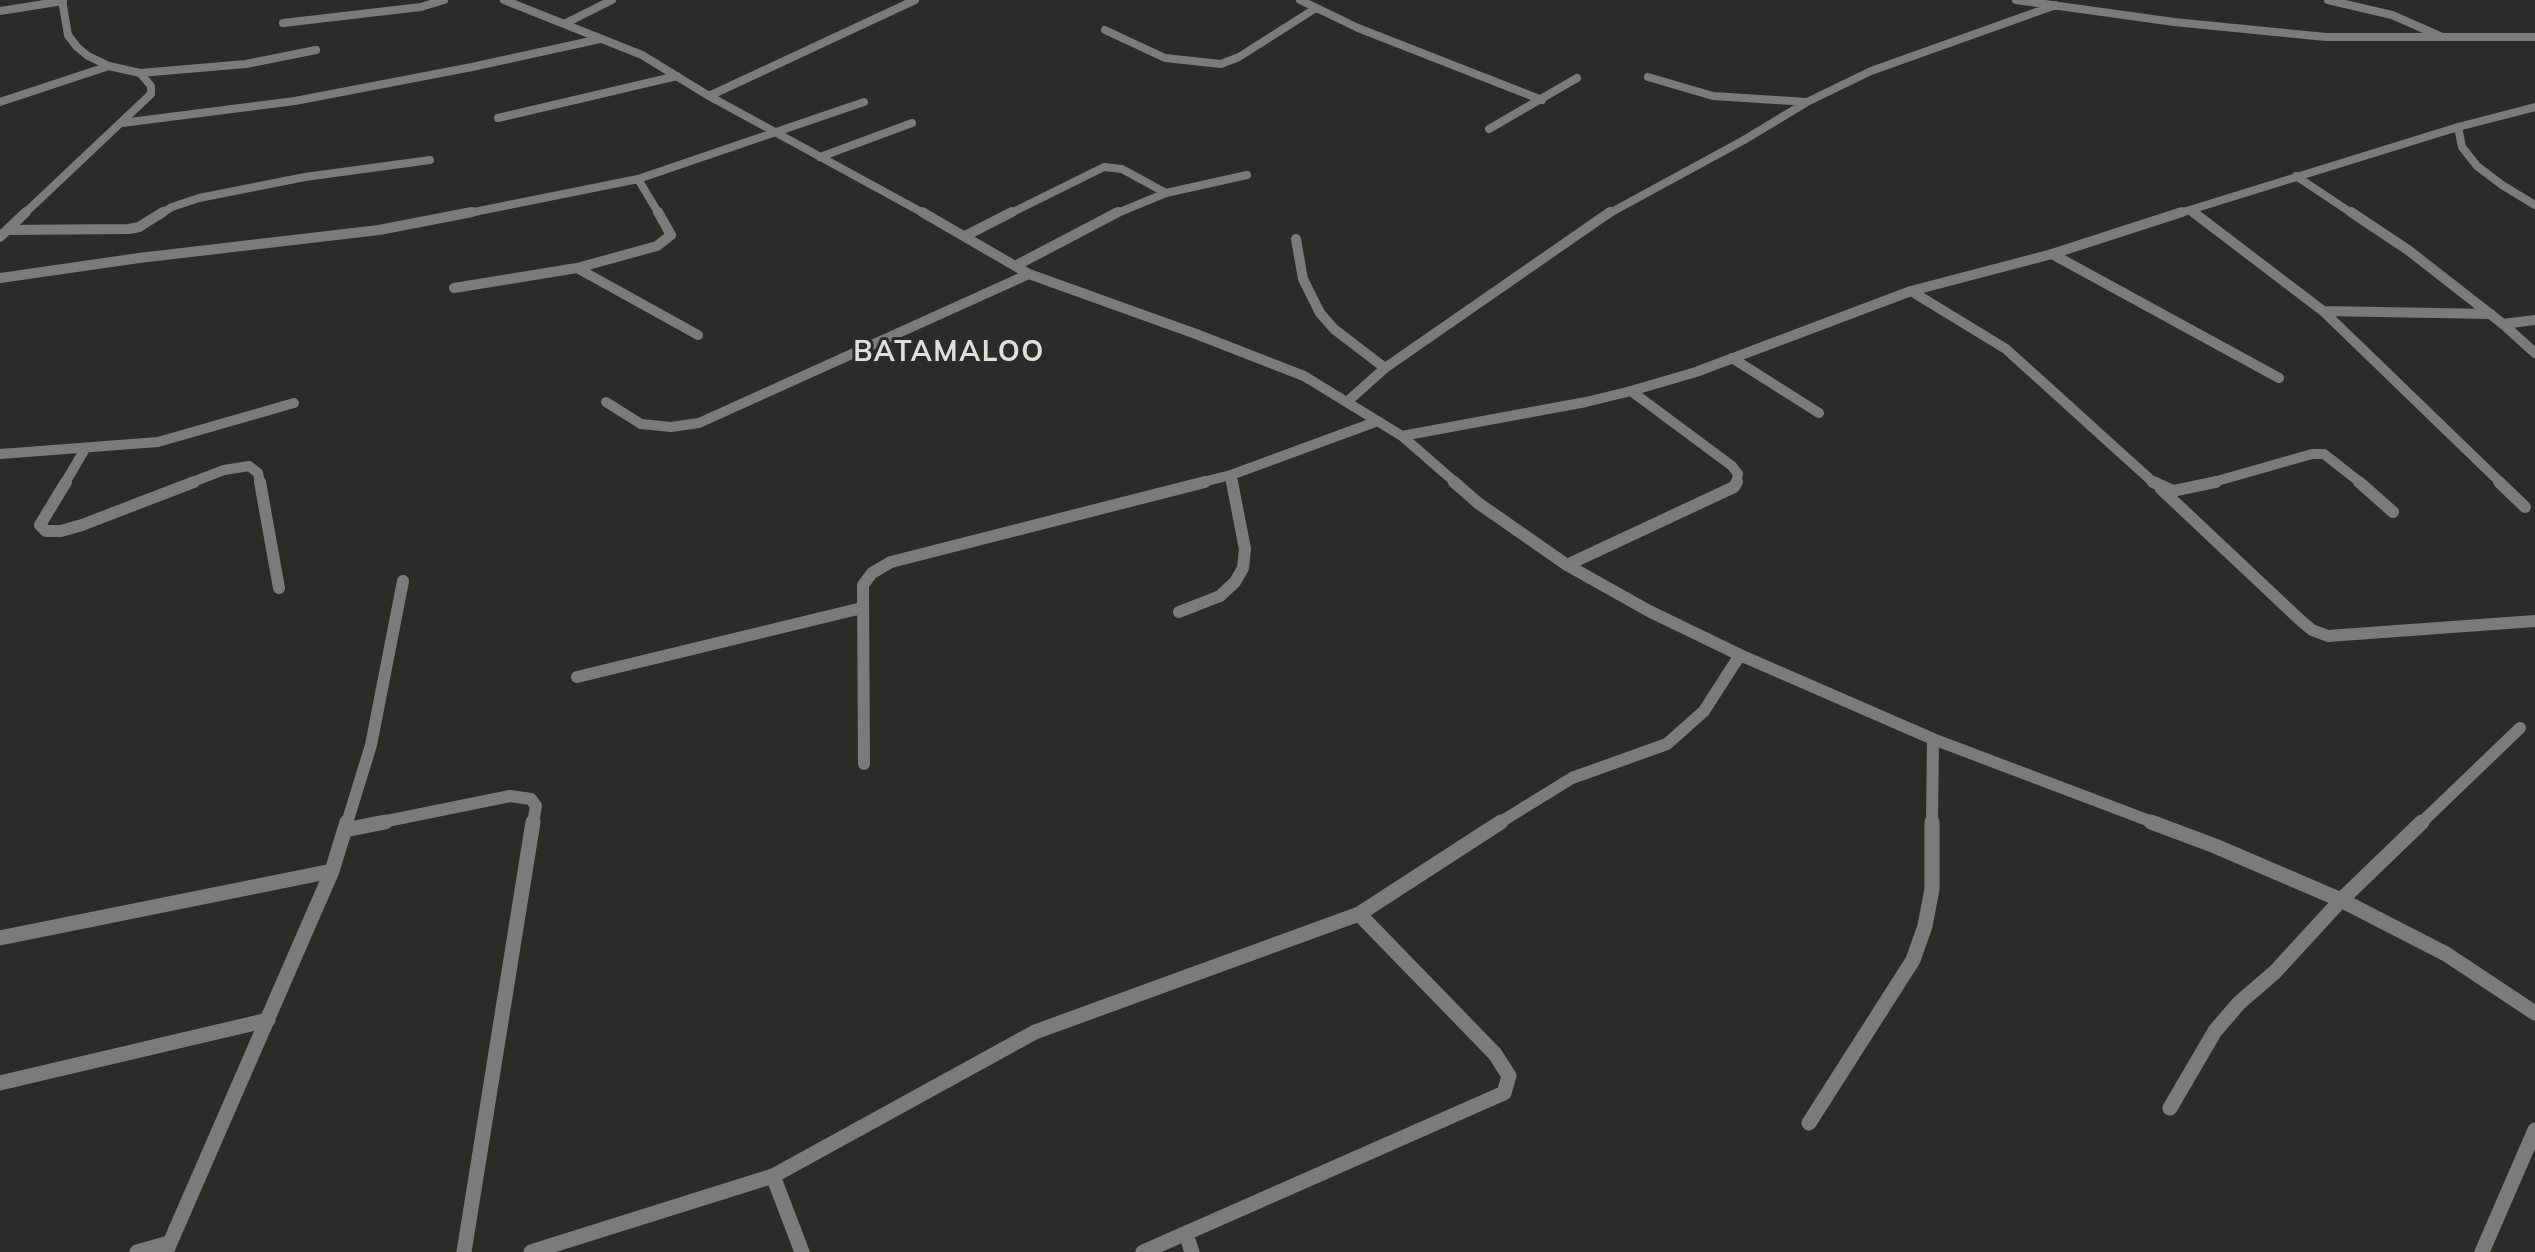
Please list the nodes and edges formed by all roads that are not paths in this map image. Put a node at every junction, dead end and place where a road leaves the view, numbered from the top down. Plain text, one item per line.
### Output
1 (64, 0) edge
2 (444, 0) edge
3 (504, 0) edge
4 (612, 0) edge
5 (915, 0) edge
6 (1300, 0) edge
7 (2016, 0) edge
8 (2091, 0) edge
9 (2328, 0) edge
10 (2056, 5) junction
11 (1316, 8) junction
12 (2091, 11) junction
13 (0, 12) edge
14 (283, 23) dead end
15 (566, 23) junction
16 (1106, 30) dead end
17 (2535, 37) edge
18 (2444, 38) junction
19 (600, 39) junction
20 (316, 50) dead end
21 (109, 66) junction
22 (140, 73) junction
23 (677, 76) junction
24 (1648, 77) dead end
25 (1576, 78) dead end
26 (709, 96) junction
27 (1542, 100) junction
28 (0, 102) edge
29 (864, 102) dead end
30 (1807, 102) junction
31 (2535, 106) edge
32 (498, 118) dead end
33 (122, 123) junction
34 (912, 123) dead end
35 (2458, 127) junction
36 (1489, 129) dead end
37 (775, 133) junction
38 (820, 158) junction
39 (430, 160) dead end
40 (1247, 175) dead end
41 (2296, 176) junction
42 (638, 178) junction
43 (1166, 194) junction
44 (2535, 205) edge
45 (2190, 210) junction
46 (8, 230) junction
47 (965, 236) junction
48 (0, 237) edge
49 (1296, 239) dead end
50 (2052, 254) junction
51 (1015, 266) junction
52 (577, 268) junction
53 (1029, 274) junction
54 (0, 278) edge
55 (454, 288) dead end
56 (1911, 291) junction
57 (2323, 311) junction
58 (2491, 314) junction
59 (2535, 320) edge
60 (2503, 324) junction
61 (698, 335) dead end
62 (2535, 353) edge
63 (1732, 358) junction
64 (1384, 368) junction
65 (2279, 378) dead end
66 (1631, 391) junction
67 (1348, 401) junction
68 (606, 402) dead end
69 (294, 403) dead end
70 (1819, 414) dead end
71 (1378, 421) junction
72 (1402, 436) junction
73 (85, 448) junction
74 (0, 454) edge
75 (1231, 475) junction
76 (2155, 484) junction
77 (2524, 507) dead end
78 (2393, 512) dead end
79 (1567, 565) junction
80 (403, 581) dead end
81 (279, 588) dead end
82 (862, 608) junction
83 (1179, 612) dead end
84 (2535, 621) edge
85 (1740, 655) junction
86 (577, 676) dead end
87 (2520, 728) dead end
88 (1933, 739) junction
89 (864, 764) dead end
90 (345, 830) junction
91 (332, 872) junction
92 (2341, 900) junction
93 (1359, 914) junction
94 (0, 938) edge
95 (2535, 1013) edge
96 (268, 1020) junction
97 (0, 1083) edge
98 (2170, 1108) dead end
99 (1809, 1123) dead end
100 (2535, 1130) edge
101 (773, 1176) junction
102 (1186, 1234) junction
103 (168, 1248) edge
104 (136, 1252) edge
105 (464, 1252) edge
106 (531, 1252) edge
107 (801, 1252) edge
108 (1143, 1252) edge
109 (1192, 1252) edge
110 (2482, 1252) edge

1 - 13 street
1 - 21 street
2 - 14 street
3 - 15 street
4 - 15 street
5 - 26 street
6 - 11 street
7 - 10 street
8 - 12 street
9 - 18 street
10 - 12 street
10 - 30 street
11 - 16 street
11 - 27 street
12 - 18 street
15 - 19 street
17 - 18 street
19 - 23 street
19 - 33 street
20 - 22 street
21 - 22 street
21 - 28 street
22 - 33 street
23 - 26 street
23 - 32 street
24 - 30 street
25 - 27 street
26 - 37 street
27 - 36 street
29 - 37 street
30 - 64 street
31 - 35 street
33 - 46 street
34 - 38 street
35 - 41 street
35 - 44 street
37 - 38 street
37 - 42 street
38 - 47 street
39 - 46 street
40 - 43 street
41 - 45 street
41 - 58 street
42 - 52 street
42 - 54 street
43 - 47 street
43 - 51 street
45 - 50 street
45 - 57 street
46 - 48 street
47 - 51 street
49 - 64 street
50 - 56 street
50 - 65 street
51 - 53 street
52 - 55 street
52 - 61 street
53 - 67 street
53 - 68 street
56 - 63 street
56 - 76 street
57 - 58 street
57 - 77 street
58 - 60 street
59 - 60 street
60 - 62 street
63 - 66 street
63 - 70 street
64 - 67 street
66 - 72 street
66 - 79 street
67 - 71 street
69 - 73 street
71 - 72 street
71 - 75 street
72 - 79 street
73 - 74 street
73 - 81 street
75 - 82 street
75 - 83 street
76 - 78 street
76 - 84 street
79 - 85 street
80 - 90 street
82 - 86 street
82 - 89 street
85 - 88 street
85 - 93 street
87 - 92 street
88 - 92 street
88 - 99 street
90 - 91 street
90 - 105 street
91 - 94 street
91 - 96 street
92 - 95 street
92 - 98 street
93 - 101 street
93 - 102 street
96 - 97 street
96 - 103 street
100 - 110 street
101 - 106 street
101 - 107 street
102 - 108 street
102 - 109 street
103 - 104 street

